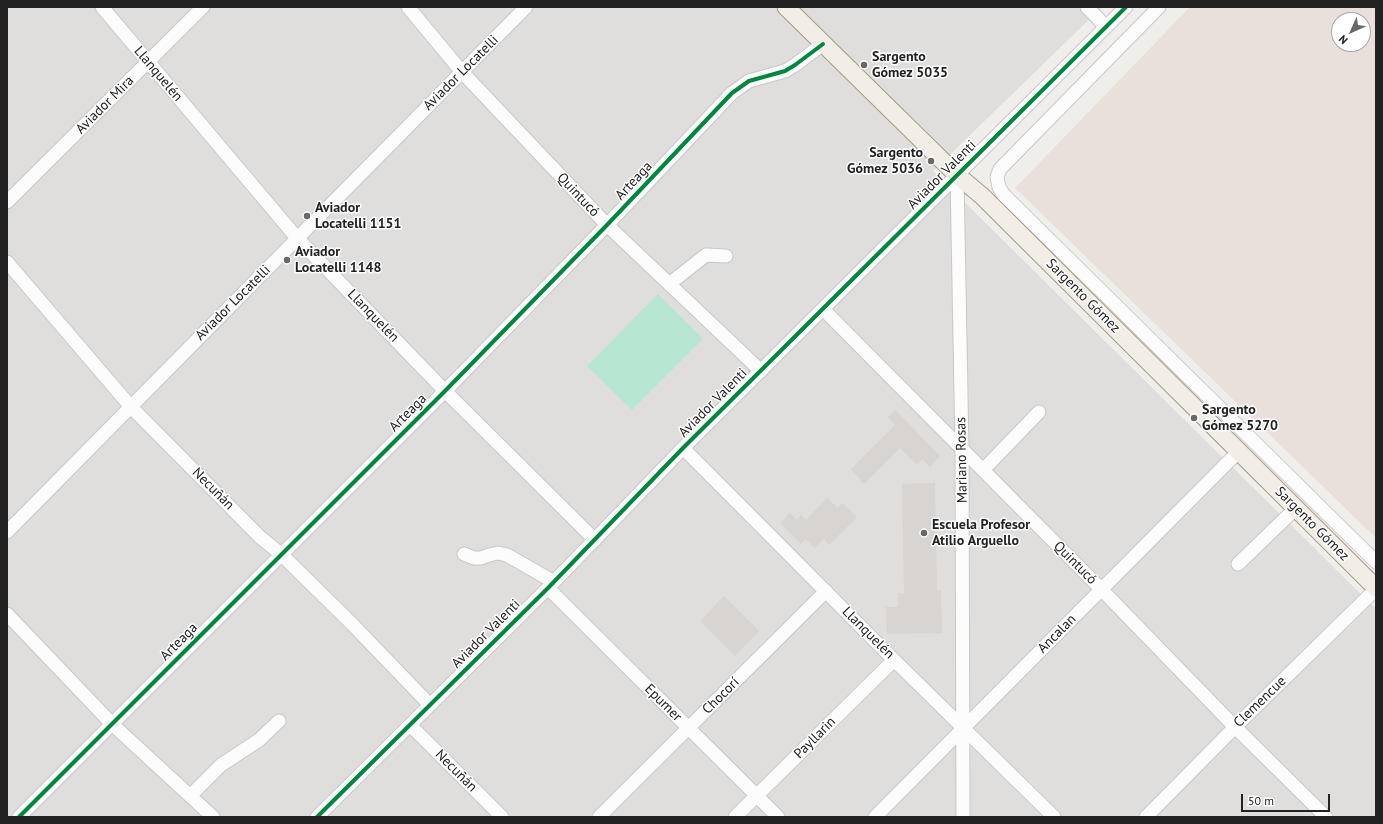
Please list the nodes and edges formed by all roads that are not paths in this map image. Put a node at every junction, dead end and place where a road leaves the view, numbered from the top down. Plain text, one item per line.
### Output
1 (102, 7) edge
2 (203, 7) edge
3 (408, 7) edge
4 (526, 7) edge
5 (786, 7) edge
6 (1087, 7) edge
7 (1126, 7) edge
8 (1159, 7) edge
9 (1106, 26) junction
10 (823, 44) junction
11 (148, 62) junction
12 (462, 72) junction
13 (957, 175) junction
14 (7, 202) edge
15 (607, 225) junction
16 (297, 238) junction
17 (726, 256) dead end
18 (7, 262) edge
19 (669, 284) junction
20 (823, 309) junction
21 (761, 371) junction
22 (445, 391) junction
23 (131, 407) junction
24 (1039, 412) dead end
25 (683, 448) junction
26 (962, 449) junction
27 (1239, 451) junction
28 (983, 470) junction
29 (1296, 508) junction
30 (7, 532) edge
31 (595, 540) junction
32 (464, 554) dead end
33 (282, 555) junction
34 (1376, 562) edge
35 (1238, 564) dead end
36 (551, 585) junction
37 (1376, 588) edge
38 (1101, 589) junction
39 (826, 591) junction
40 (7, 614) edge
41 (894, 660) junction
42 (430, 705) junction
43 (279, 721) dead end
44 (112, 724) junction
45 (410, 725) junction
46 (1235, 727) junction
47 (964, 728) junction
48 (689, 729) junction
49 (190, 796) junction
50 (756, 796) junction
51 (19, 817) edge
52 (213, 817) edge
53 (317, 817) edge
54 (502, 817) edge
55 (599, 817) edge
56 (736, 817) edge
57 (778, 817) edge
58 (875, 817) edge
59 (963, 817) edge
60 (1054, 817) edge
61 (1146, 817) edge
62 (1326, 817) edge

1 - 11 street, Llanquelén
2 - 11 street, Aviador Mira
3 - 12 street, Quintucó
4 - 12 street, Aviador Locatelli
5 - 10 main road, Sargento Gómez
6 - 9 street
7 - 9 street, Aviador Valenti
8 - 34 street
9 - 13 street, Aviador Valenti
10 - 13 main road, Sargento Gómez
10 - 15 street, Arteaga
11 - 14 street, Aviador Mira
11 - 16 street, Llanquelén
12 - 15 street, Quintucó
12 - 16 street, Aviador Locatelli
13 - 20 street, Aviador Valenti
13 - 26 street, Mariano Rosas
13 - 27 main road, Sargento Gómez
15 - 19 street, Quintucó
15 - 22 street, Arteaga
16 - 22 street, Llanquelén
16 - 23 street, Aviador Locatelli
17 - 19 street
18 - 23 street, Necuñán
19 - 21 street, Quintucó
20 - 21 street, Aviador Valenti
20 - 26 street, Quintucó
21 - 25 street, Aviador Valenti
22 - 31 street, Llanquelén
22 - 33 street, Arteaga
23 - 30 street, Aviador Locatelli
23 - 33 street, Necuñán
24 - 28 street
25 - 31 street, Aviador Valenti
25 - 39 street, Llanquelén
26 - 28 street, Quintucó
26 - 47 street, Mariano Rosas
27 - 29 main road, Sargento Gómez
27 - 38 street, Ancalan
28 - 38 street, Quintucó
29 - 35 street
29 - 37 main road, Sargento Gómez
31 - 36 street, Aviador Valenti
32 - 36 street, Epumer
33 - 42 street, Necuñán
33 - 44 street, Arteaga
36 - 42 street, Aviador Valenti
36 - 48 street, Epumer
37 - 46 street, Clemencue
38 - 46 street, Quintucó
38 - 47 street, Ancalan
39 - 41 street, Llanquelén
39 - 48 street, Chocorí
40 - 44 street
41 - 47 street, Llanquelén
41 - 50 street, Payllarin
42 - 45 street, Aviador Valenti
43 - 49 street
44 - 49 street
44 - 51 street, Arteaga
45 - 53 street, Aviador Valenti
45 - 54 street, Necuñán
46 - 61 street, Clemencue
46 - 62 street, Quintucó
47 - 58 street, Ancalan
47 - 59 street, Mariano Rosas
47 - 60 street, Llanquelén
48 - 50 street, Epumer
48 - 55 street, Chocorí
49 - 52 street
50 - 56 street, Payllarin
50 - 57 street, Epumer

